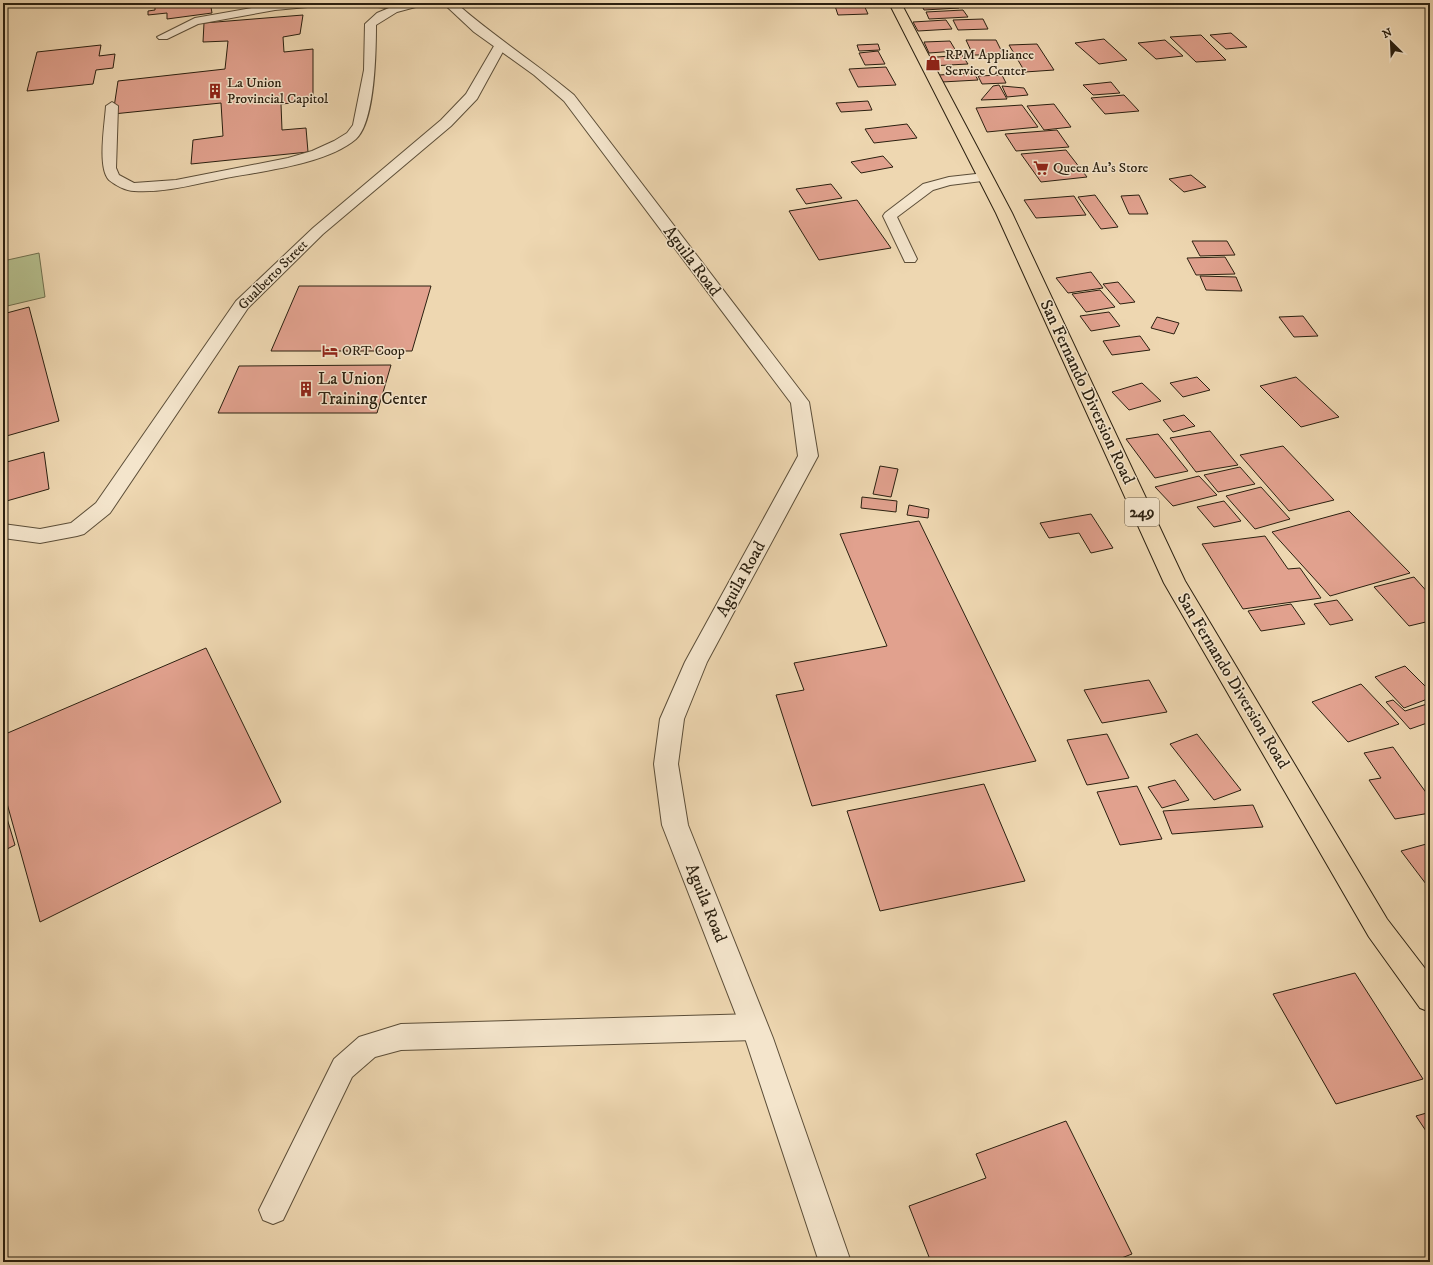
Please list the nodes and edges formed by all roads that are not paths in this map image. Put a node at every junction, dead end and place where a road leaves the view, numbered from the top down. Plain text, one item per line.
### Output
1 (318, 3) edge
2 (367, 3) edge
3 (449, 3) edge
4 (894, 3) edge
5 (414, 4) edge
6 (163, 38) dead end
7 (500, 46) junction
8 (112, 106) dead end
9 (985, 177) junction
10 (910, 259) dead end
11 (3, 531) edge
12 (1430, 998) edge
13 (755, 1027) junction
14 (274, 1210) dead end
15 (835, 1262) edge

1 - 6 lane
2 - 5 lane
3 - 7 street, Aguila Road
4 - 9 highway, San Fernando Diversion Road / 249
5 - 8 lane
7 - 11 street, Gualberto Street
7 - 13 street, Aguila Road
9 - 10 lane
9 - 12 highway, San Fernando Diversion Road / 249
13 - 14 lane
13 - 15 street, Aguila Road

